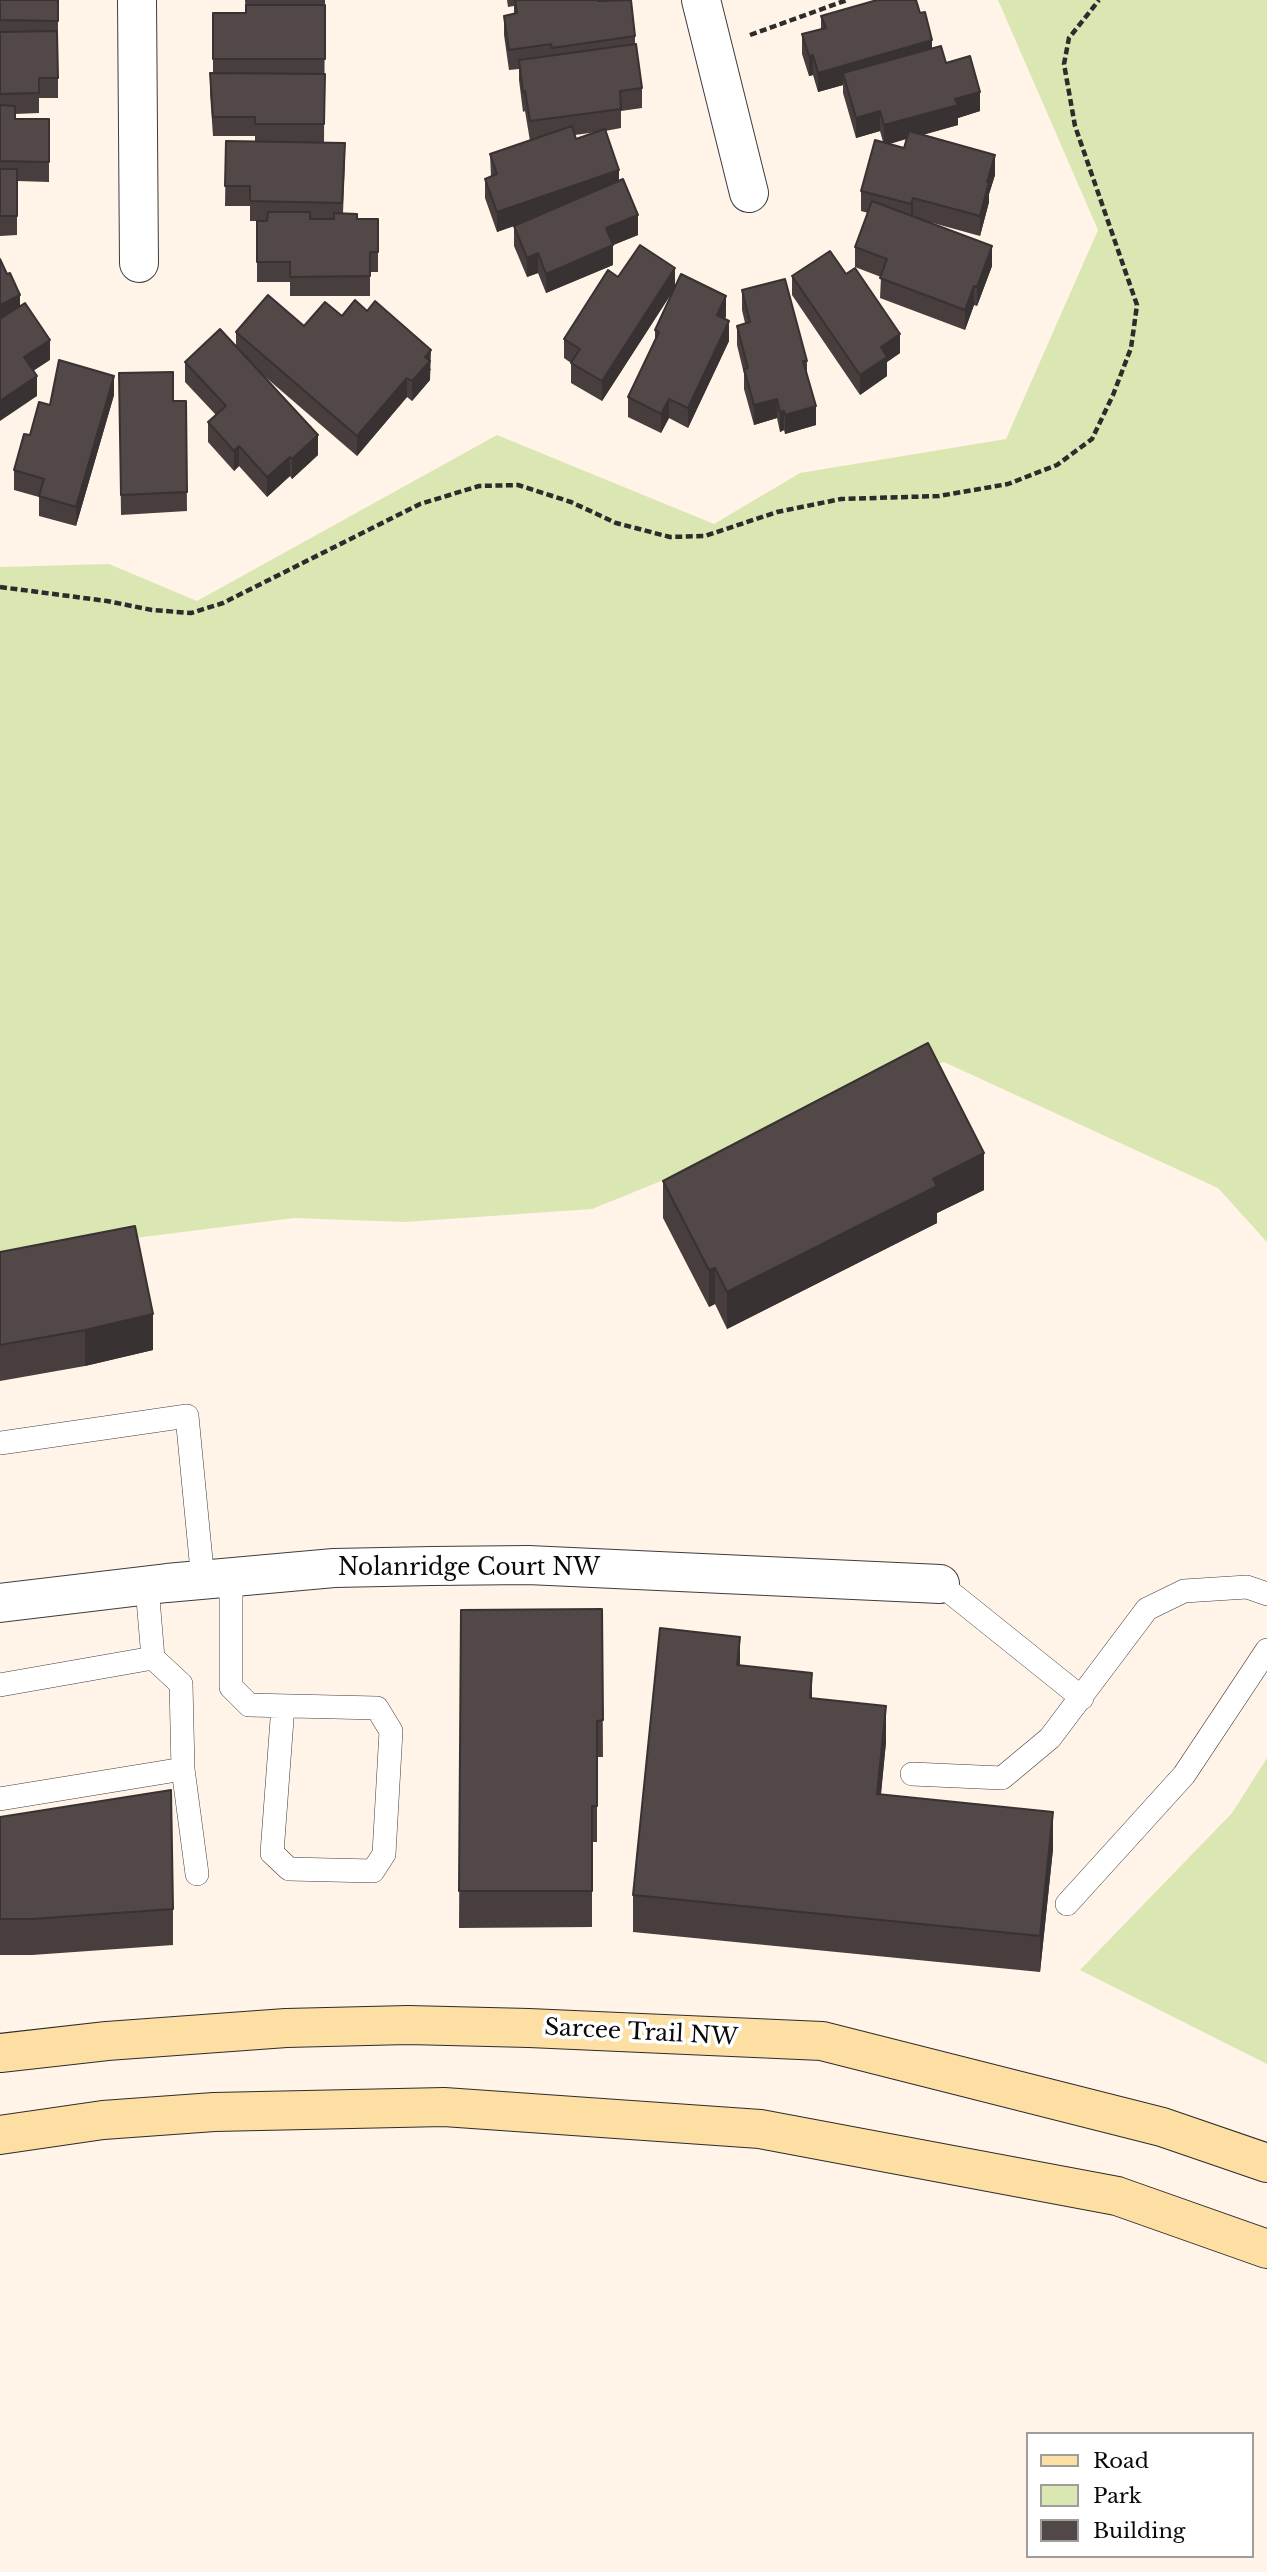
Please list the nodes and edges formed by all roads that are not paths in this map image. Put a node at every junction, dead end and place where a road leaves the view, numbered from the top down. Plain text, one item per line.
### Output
1 (137, 0) edge
2 (701, 0) edge
3 (749, 193) dead end
4 (139, 264) dead end
5 (0, 1443) edge
6 (217, 1579) junction
7 (940, 1584) joint
8 (147, 1587) junction
9 (1267, 1594) edge
10 (0, 1603) edge
11 (1267, 1650) edge
12 (153, 1658) junction
13 (0, 1685) edge
14 (1082, 1698) junction
15 (283, 1706) junction
16 (183, 1769) junction
17 (912, 1774) dead end
18 (0, 1799) edge
19 (197, 1874) dead end
20 (1067, 1904) dead end
21 (0, 2040) edge
22 (51, 2048) junction
23 (0, 2053) edge
24 (0, 2135) edge
25 (1267, 2163) edge
26 (1267, 2249) edge

1 - 4 street
2 - 3 street
5 - 6 lane
6 - 7 street, Nolanridge Court NW
6 - 8 street, Nolanridge Court NW
6 - 15 lane
7 - 14 lane
8 - 10 street, Nolanridge Court NW
8 - 12 lane
9 - 14 lane
11 - 20 lane
12 - 13 lane
12 - 16 lane
14 - 17 lane
15 - 15 lane
16 - 18 lane
16 - 19 lane
21 - 22 main road
22 - 23 main road, Sarcee Trail NW
22 - 25 main road, Sarcee Trail NW
24 - 26 main road

